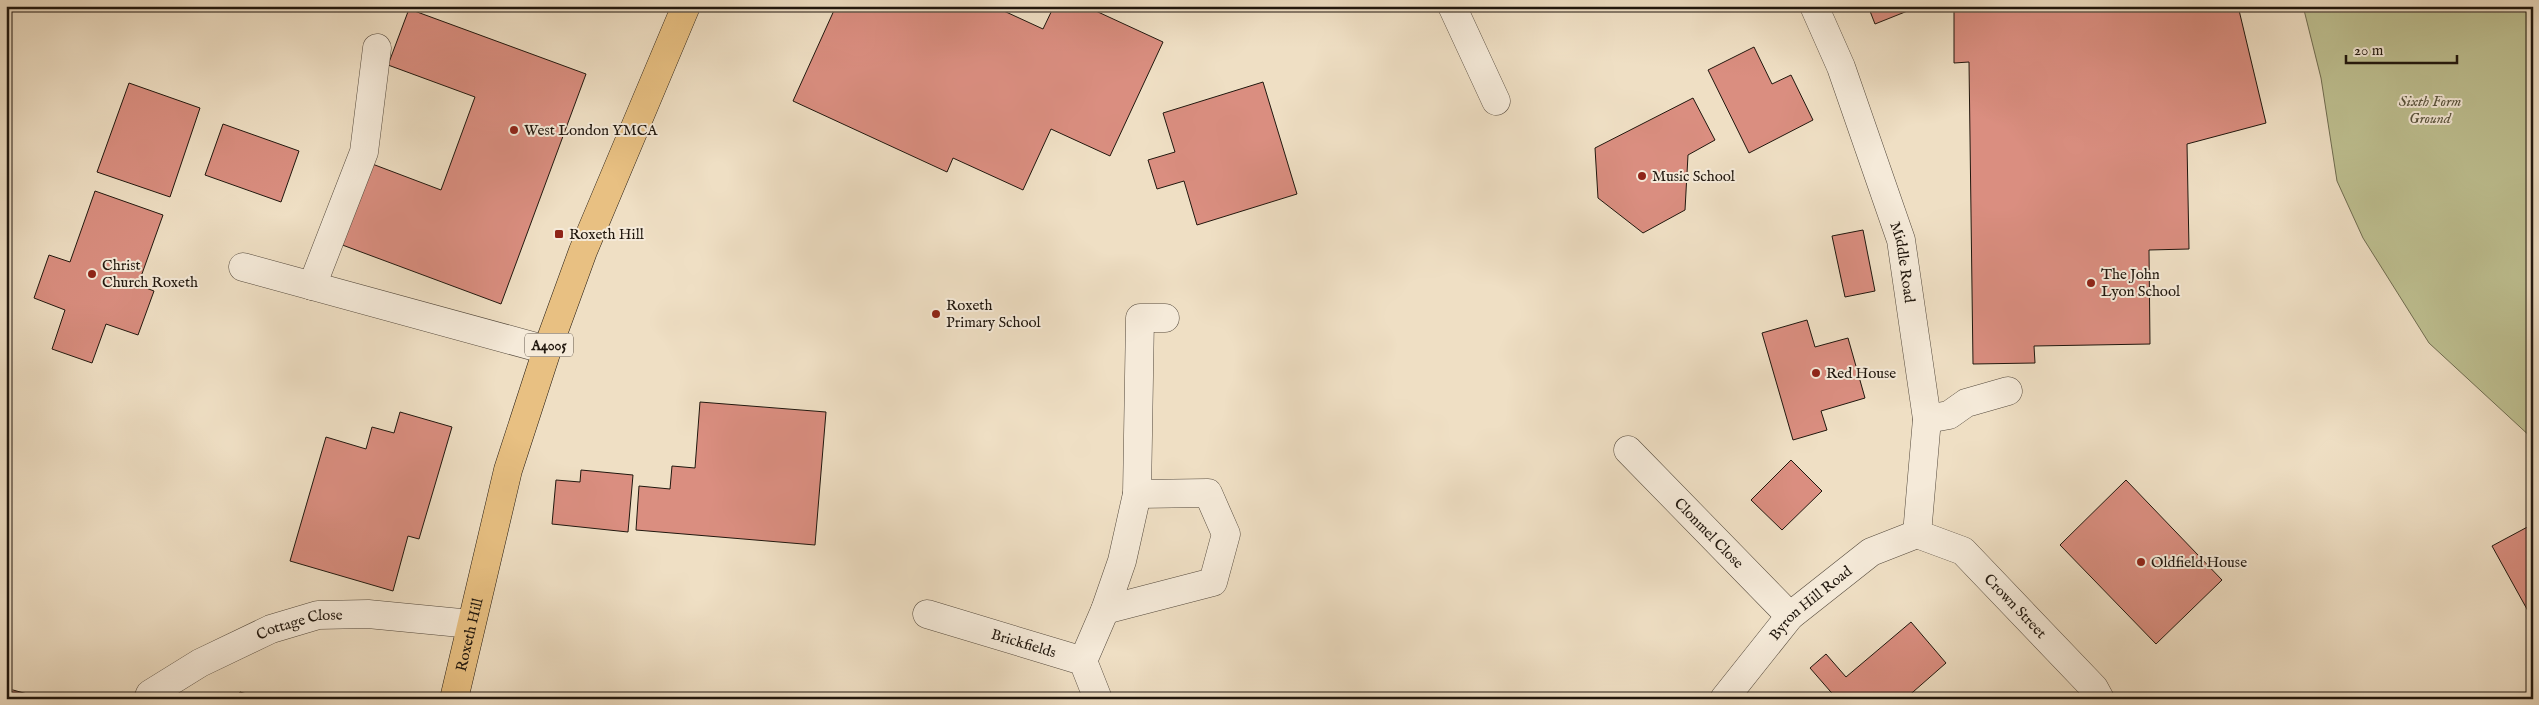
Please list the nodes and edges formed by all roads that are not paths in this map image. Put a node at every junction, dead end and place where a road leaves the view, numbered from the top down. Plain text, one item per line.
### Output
1 (686, 6) edge
2 (1452, 6) edge
3 (1814, 6) edge
4 (377, 48) dead end
5 (1496, 101) dead end
6 (243, 267) dead end
7 (312, 286) junction
8 (1165, 318) dead end
9 (548, 350) junction
10 (2008, 391) dead end
11 (1927, 420) junction
12 (1628, 450) dead end
13 (1137, 494) junction
14 (1917, 534) junction
15 (1105, 610) junction
16 (927, 614) dead end
17 (1790, 616) junction
18 (471, 624) junction
19 (1083, 661) junction
20 (148, 699) edge
21 (454, 699) edge
22 (1098, 699) edge
23 (1724, 699) edge
24 (2100, 699) edge

1 - 9 main road, Roxeth Hill / A4005
2 - 5 street
3 - 11 street, Middle Road
4 - 7 street
6 - 7 street
7 - 9 street
8 - 13 street
9 - 18 main road, Roxeth Hill / A4005
10 - 11 street
11 - 14 street, Middle Road
12 - 17 street, Clonmel Close
13 - 15 street
13 - 15 street
14 - 17 street, Byron Hill Road
14 - 24 street, Crown Street
15 - 19 street
16 - 19 street, Brickfields
17 - 23 street, Byron Hill Road
18 - 20 street, Cottage Close
18 - 21 main road, Roxeth Hill / A4005
19 - 22 street

